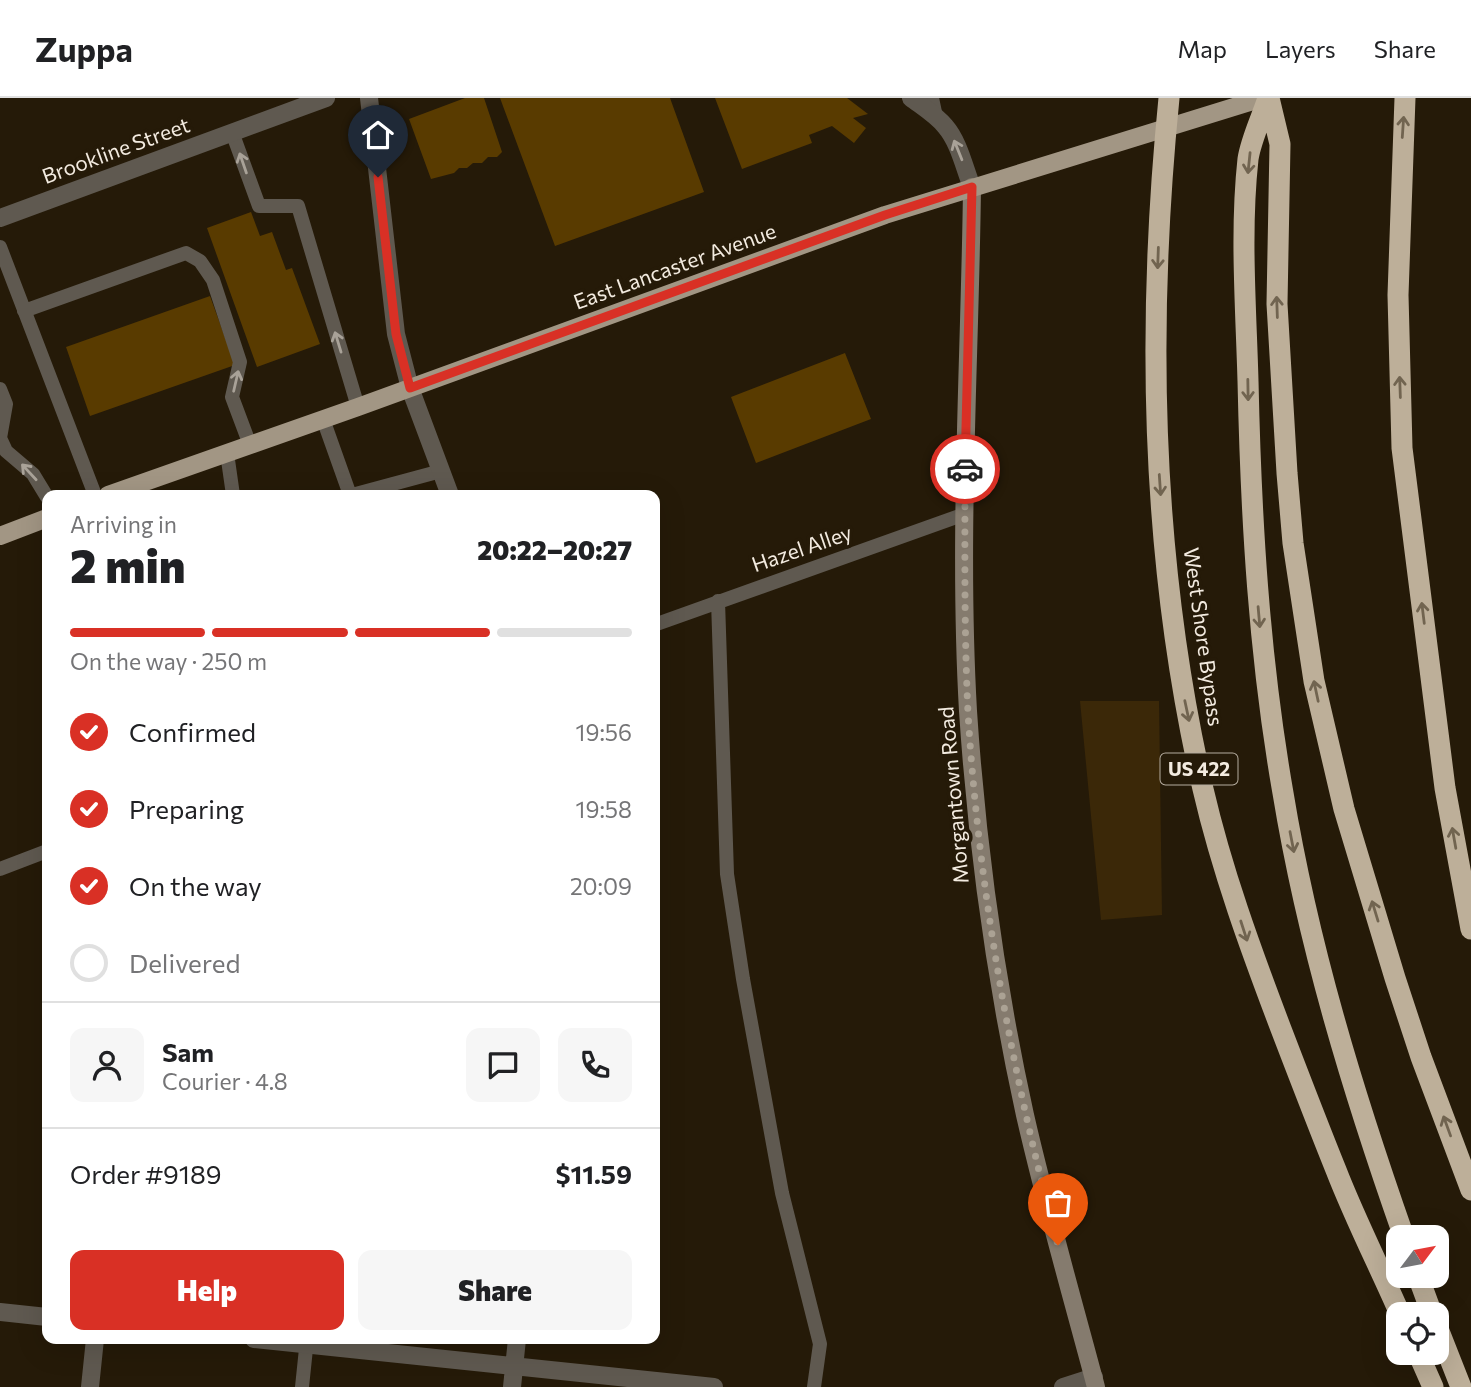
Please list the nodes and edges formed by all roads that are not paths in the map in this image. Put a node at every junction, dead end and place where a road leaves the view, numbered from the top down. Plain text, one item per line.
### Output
1 (326, 98) edge
2 (369, 98) edge
3 (911, 98) edge
4 (932, 98) edge
5 (1169, 98) edge
6 (1267, 98) edge
7 (1405, 98) edge
8 (936, 117) junction
9 (232, 132) junction
10 (972, 187) junction
11 (0, 218) edge
12 (0, 247) edge
13 (24, 311) junction
14 (410, 388) junction
15 (0, 389) edge
16 (358, 407) junction
17 (323, 419) junction
18 (250, 445) junction
19 (1, 447) edge
20 (227, 453) junction
21 (441, 471) junction
22 (43, 490) edge
23 (93, 490) edge
24 (122, 490) edge
25 (232, 490) edge
26 (349, 490) edge
27 (370, 490) edge
28 (448, 490) edge
29 (965, 514) junction
30 (42, 520) edge
31 (0, 536) edge
32 (718, 601) junction
33 (660, 623) edge
34 (42, 853) edge
35 (0, 869) edge
36 (1471, 929) edge
37 (1471, 1190) edge
38 (1400, 1225) edge
39 (1395, 1302) edge
40 (0, 1312) edge
41 (42, 1316) edge
42 (94, 1344) edge
43 (306, 1344) edge
44 (331, 1344) edge
45 (516, 1344) edge
46 (1449, 1356) edge
47 (1423, 1365) edge
48 (514, 1366) junction
49 (1095, 1382) edge
50 (90, 1387) edge
51 (302, 1387) edge
52 (512, 1387) edge
53 (707, 1387) edge
54 (714, 1387) edge
55 (814, 1387) edge
56 (1063, 1387) edge
57 (1433, 1387) edge
58 (1461, 1387) edge

1 - 9 street, Brookline Street
2 - 14 street
3 - 8 street
4 - 8 lane
5 -> 39 highway, West Shore Bypass / US 422
6 - 10 main road, East Lancaster Avenue
37 -> 6 highway
6 -> 38 highway
36 -> 7 highway
10 -> 8 street
9 - 11 street, Brookline Street
16 -> 9 lane
10 - 14 main road, East Lancaster Avenue
10 - 29 main road, Morgantown Road
12 - 13 lane
18 -> 13 lane
13 - 23 lane
14 - 16 main road, East Lancaster Avenue
14 - 21 street
15 - 19 lane
16 - 17 main road, East Lancaster Avenue
17 - 18 main road, East Lancaster Avenue
17 - 26 lane
18 - 20 main road, East Lancaster Avenue
22 -> 19 lane
20 - 24 main road, East Lancaster Avenue
20 - 25 lane
21 - 27 lane
21 - 28 street
29 - 32 lane, Hazel Alley
29 - 49 main road, Morgantown Road
30 - 31 main road
32 - 33 lane, Hazel Alley
32 - 55 lane
34 - 35 lane
40 - 41 street
42 - 50 street
43 - 51 lane
44 - 48 street
45 - 48 street
46 - 58 highway
47 - 57 highway
48 - 52 street
48 - 53 street
49 - 56 street
53 - 54 street

